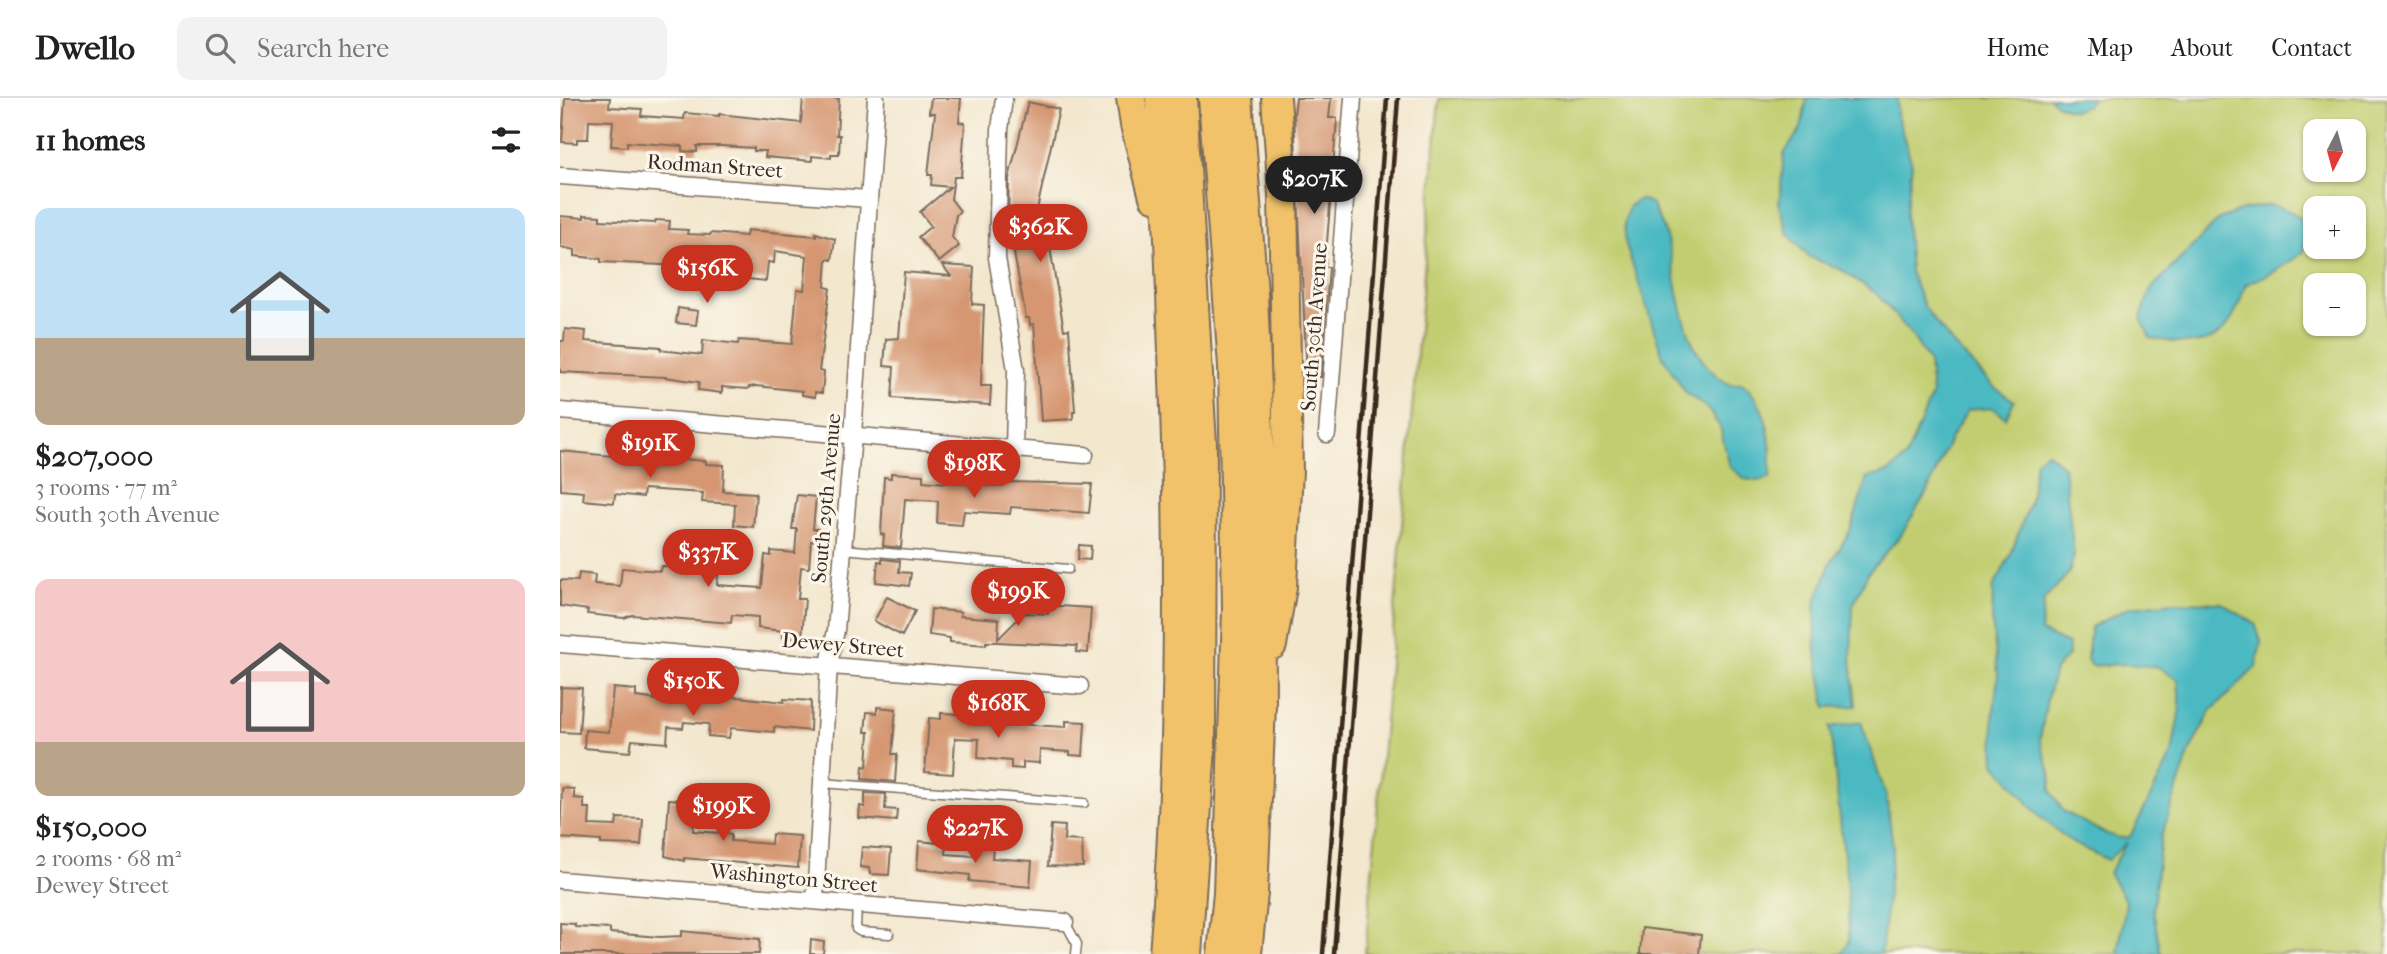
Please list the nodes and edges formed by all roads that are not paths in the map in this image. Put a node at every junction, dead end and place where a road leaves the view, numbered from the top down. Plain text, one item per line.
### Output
1 (876, 98) edge
2 (1004, 98) edge
3 (1131, 98) edge
4 (1160, 98) edge
5 (1182, 98) edge
6 (1213, 98) edge
7 (1238, 98) edge
8 (1276, 98) edge
9 (1353, 98) edge
10 (560, 176) edge
11 (868, 199) junction
12 (1170, 257) junction
13 (560, 411) edge
14 (1327, 434) dead end
15 (853, 435) junction
16 (1014, 449) junction
17 (1085, 455) dead end
18 (843, 549) junction
19 (1068, 569) dead end
20 (560, 644) edge
21 (829, 664) junction
22 (1080, 686) dead end
23 (1261, 706) junction
24 (822, 783) junction
25 (1084, 803) dead end
26 (560, 880) edge
27 (815, 900) junction
28 (857, 904) junction
29 (1065, 922) joint
30 (889, 934) dead end
31 (1076, 954) edge
32 (1164, 954) edge
33 (1187, 954) edge
34 (1222, 954) edge
35 (1247, 954) edge

1 - 11 street, South 29th Avenue
2 - 16 street
3 - 12 highway
4 - 12 highway
5 - 33 highway
6 - 34 highway
7 - 23 highway
8 - 23 highway
9 - 14 street, South 30th Avenue
10 - 11 street, Rodman Street
11 - 15 street, South 29th Avenue
12 - 32 highway
13 - 15 street
15 - 16 street
15 - 18 street, South 29th Avenue
16 - 17 street
18 - 19 lane
18 - 21 street, South 29th Avenue
20 - 21 street, Dewey Street
21 - 22 street, Dewey Street
21 - 24 street, South 29th Avenue
23 - 35 highway
24 - 25 lane
24 - 27 street, South 29th Avenue
26 - 27 street, Washington Street
27 - 28 street, Washington Street
28 - 29 street, Washington Street
28 - 30 lane
29 - 31 lane

